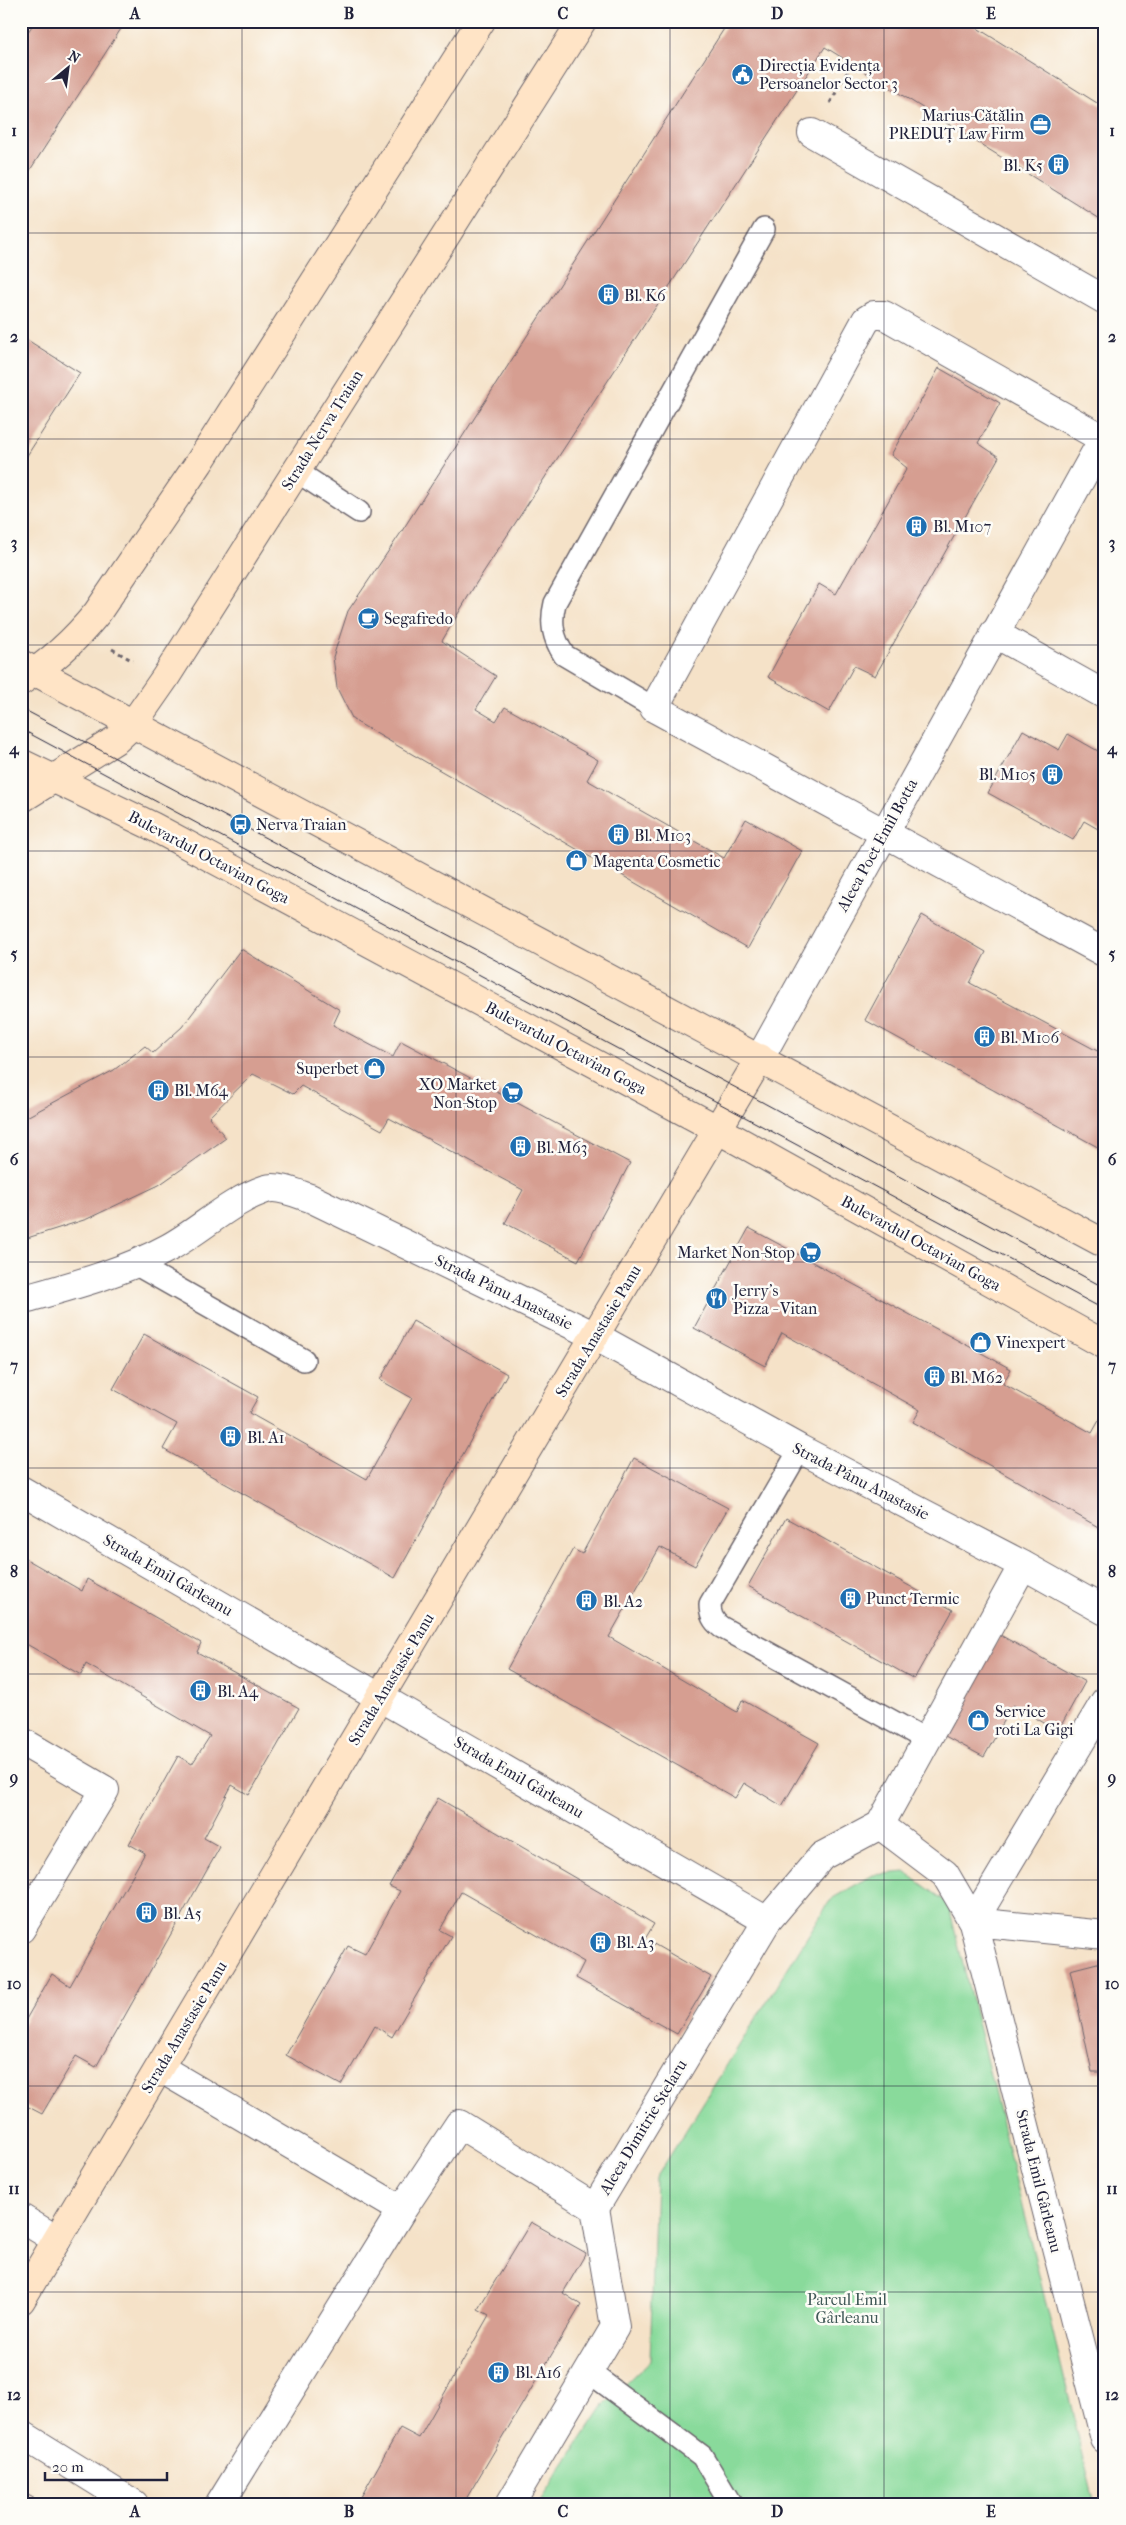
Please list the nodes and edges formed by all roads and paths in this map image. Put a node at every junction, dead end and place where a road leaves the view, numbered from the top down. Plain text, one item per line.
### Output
1 (481, 21) edge
2 (582, 21) edge
3 (852, 64) dead end
4 (812, 133) joint
5 (764, 229) dead end
6 (1105, 300) edge
7 (1104, 439) edge
8 (296, 471) junction
9 (359, 512) dead end
10 (81, 632) junction
11 (994, 633) junction
12 (26, 672) edge
13 (165, 678) junction
14 (1105, 695) edge
15 (654, 708) junction
16 (133, 724) junction
17 (21, 763) edge
18 (53, 780) junction
19 (21, 799) edge
20 (884, 834) junction
21 (1105, 953) edge
22 (760, 1058) junction
23 (717, 1130) junction
24 (1105, 1244) edge
25 (135, 1264) junction
26 (21, 1300) edge
27 (595, 1336) junction
28 (1105, 1345) edge
29 (304, 1360) dead end
30 (800, 1449) junction
31 (21, 1490) edge
32 (1023, 1565) junction
33 (1105, 1611) edge
34 (380, 1696) junction
35 (1105, 1701) edge
36 (927, 1740) junction
37 (21, 1741) edge
38 (880, 1825) junction
39 (767, 1921) junction
40 (973, 1922) junction
41 (21, 1929) edge
42 (1105, 1935) edge
43 (160, 2068) junction
44 (595, 2208) junction
45 (402, 2210) junction
46 (21, 2218) edge
47 (57, 2240) junction
48 (21, 2300) edge
49 (589, 2372) junction
50 (21, 2434) edge
51 (1105, 2439) edge
52 (134, 2504) edge
53 (220, 2504) edge
54 (510, 2504) edge
55 (731, 2504) edge

1 - 10 main road
2 - 8 main road, Strada Nerva Traian
3 - 4 path
4 - 6 street
5 - 15 lane
7 - 11 street, Aleea Poet Emil Botta
7 - 15 street
8 - 9 lane
8 - 13 main road, Strada Nerva Traian
10 - 12 main road
10 - 13 path
11 - 14 street
11 - 20 street, Aleea Poet Emil Botta
12 - 16 main road
13 - 16 main road, Strada Nerva Traian
15 - 20 street
16 - 18 main road, Strada Nerva Traian
16 - 22 main road
17 - 18 main road, Bulevardul Octavian Goga
18 - 19 main road, Strada Nerva Traian
18 - 23 main road, Bulevardul Octavian Goga
20 - 21 street
20 - 22 street, Aleea Poet Emil Botta
22 - 23 main road, Strada Anastasie Panu
22 - 24 main road
23 - 27 main road, Strada Anastasie Panu
23 - 28 main road, Bulevardul Octavian Goga
25 - 26 street, Strada Pânu Anastasie
25 - 27 street, Strada Pânu Anastasie
25 - 29 lane
27 - 30 street, Strada Pânu Anastasie
27 - 34 main road, Strada Anastasie Panu
30 - 32 street, Strada Pânu Anastasie
30 - 36 lane
31 - 34 street, Strada Emil Gârleanu
32 - 33 street, Strada Pânu Anastasie
32 - 36 street
34 - 39 street, Strada Emil Gârleanu
34 - 43 main road, Strada Anastasie Panu
35 - 40 street
36 - 38 street
37 - 41 street
38 - 39 street
38 - 40 street, Strada Emil Gârleanu
39 - 44 street, Aleea Dimitrie Stelaru
40 - 42 street
40 - 51 street, Strada Emil Gârleanu
43 - 45 street
43 - 47 main road, Strada Anastasie Panu
44 - 45 street
44 - 49 street, Aleea Dimitrie Stelaru
45 - 53 street
46 - 47 street
47 - 48 main road, Strada Anastasie Panu
49 - 54 street, Aleea Dimitrie Stelaru
49 - 55 lane
50 - 52 street

